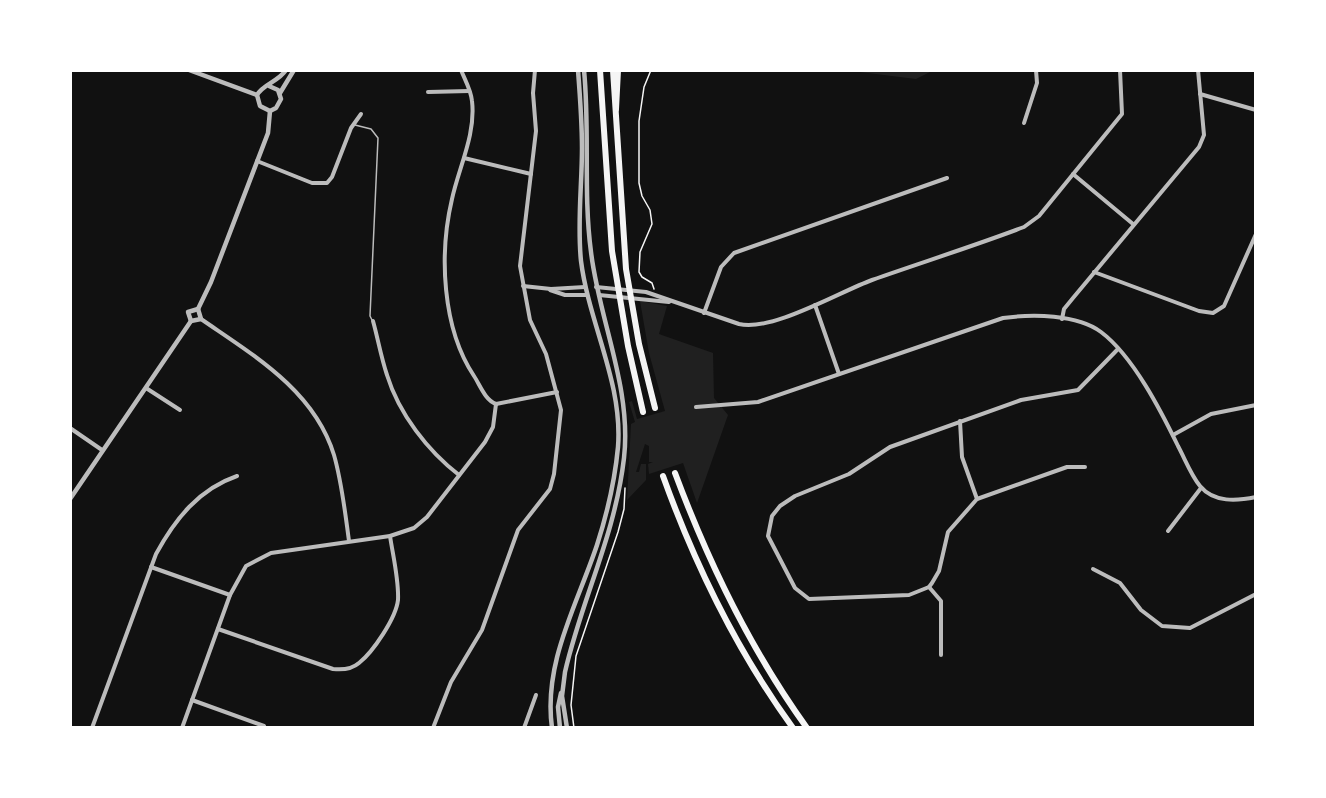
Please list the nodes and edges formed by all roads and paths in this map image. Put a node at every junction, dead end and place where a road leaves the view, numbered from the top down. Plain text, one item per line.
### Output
1 (189, 70) edge
2 (286, 70) edge
3 (294, 70) edge
4 (461, 70) edge
5 (535, 70) edge
6 (578, 70) edge
7 (584, 70) edge
8 (600, 70) edge
9 (613, 70) edge
10 (618, 70) edge
11 (651, 70) edge
12 (1036, 70) edge
13 (1120, 70) edge
14 (1197, 70) edge
15 (269, 86) junction
16 (469, 91) junction
17 (428, 92) dead end
18 (280, 93) junction
19 (1200, 94) junction
20 (257, 95) junction
21 (1256, 110) edge
22 (270, 111) junction
23 (361, 114) dead end
24 (614, 116) junction
25 (1024, 123) dead end
26 (353, 124) junction
27 (464, 158) junction
28 (256, 161) junction
29 (531, 174) junction
30 (1073, 174) junction
31 (947, 178) dead end
32 (1133, 224) junction
33 (1256, 234) edge
34 (1094, 272) junction
35 (523, 286) junction
36 (585, 287) junction
37 (596, 287) junction
38 (544, 288) junction
39 (648, 288) dead end
40 (587, 295) junction
41 (597, 295) junction
42 (678, 304) junction
43 (814, 305) junction
44 (198, 309) junction
45 (704, 313) junction
46 (201, 319) junction
47 (1062, 320) junction
48 (191, 321) junction
49 (373, 321) joint
50 (1118, 349) junction
51 (839, 374) junction
52 (146, 388) junction
53 (557, 392) junction
54 (496, 404) junction
55 (1256, 405) edge
56 (696, 407) dead end
57 (654, 408) dead end
58 (180, 410) dead end
59 (643, 412) dead end
60 (960, 422) junction
61 (70, 428) edge
62 (1173, 435) junction
63 (102, 450) junction
64 (1085, 467) dead end
65 (675, 473) dead end
66 (459, 475) junction
67 (237, 476) dead end
68 (663, 476) dead end
69 (1201, 488) junction
70 (1256, 497) edge
71 (70, 499) edge
72 (977, 500) junction
73 (1168, 531) dead end
74 (390, 536) junction
75 (349, 541) junction
76 (151, 567) junction
77 (1093, 569) dead end
78 (928, 587) junction
79 (1256, 594) edge
80 (230, 595) junction
81 (218, 629) junction
82 (941, 655) dead end
83 (562, 687) junction
84 (536, 695) dead end
85 (192, 700) junction
86 (264, 726) edge
87 (92, 728) edge
88 (182, 728) edge
89 (433, 728) edge
90 (524, 728) edge
91 (552, 728) edge
92 (560, 728) edge
93 (567, 728) edge
94 (793, 728) edge
95 (807, 728) edge

1 - 20 street
2 - 15 street
3 - 18 street
4 - 16 street
5 - 29 street
6 - 36 street
7 - 37 street
8 - 59 highway
9 - 24 highway
10 - 24 highway
11 - 39 path
12 - 25 street
13 - 30 street
14 - 19 street
15 - 18 street
15 - 20 street
16 - 17 street
16 - 27 street
18 - 22 street
19 - 21 street
19 - 32 street
20 - 22 street
22 - 28 street
23 - 26 street
24 - 57 highway
26 - 28 street
26 - 49 lane
27 - 29 street
27 - 54 street
28 - 44 street
29 - 35 street
30 - 32 street
30 - 43 street
31 - 45 street
32 - 34 street
33 - 34 street
34 - 47 street
35 - 38 street
35 - 53 street
36 - 37 street
36 - 38 street
36 - 40 street
37 - 41 street
37 - 42 street
38 - 40 street
40 - 41 street
40 - 91 street
41 - 42 street
41 - 83 street
42 - 45 street
43 - 45 street
43 - 51 street
44 - 46 street
44 - 48 street
46 - 48 street
46 - 75 street
47 - 50 street
47 - 51 street
48 - 52 street
49 - 66 street
50 - 60 street
50 - 62 street
51 - 56 street
52 - 58 street
52 - 63 street
53 - 54 street
53 - 89 street
54 - 66 street
55 - 62 street
60 - 72 street
60 - 78 street
61 - 63 street
62 - 69 street
63 - 71 street
64 - 72 street
65 - 95 highway
66 - 74 street
67 - 76 street
68 - 94 highway
69 - 70 street
69 - 73 street
72 - 78 street
74 - 75 street
74 - 81 street
75 - 80 street
76 - 80 street
76 - 87 street
77 - 79 street
78 - 82 street
80 - 81 street
81 - 85 street
83 - 92 street
83 - 93 street
84 - 90 street
85 - 86 street
85 - 88 street

